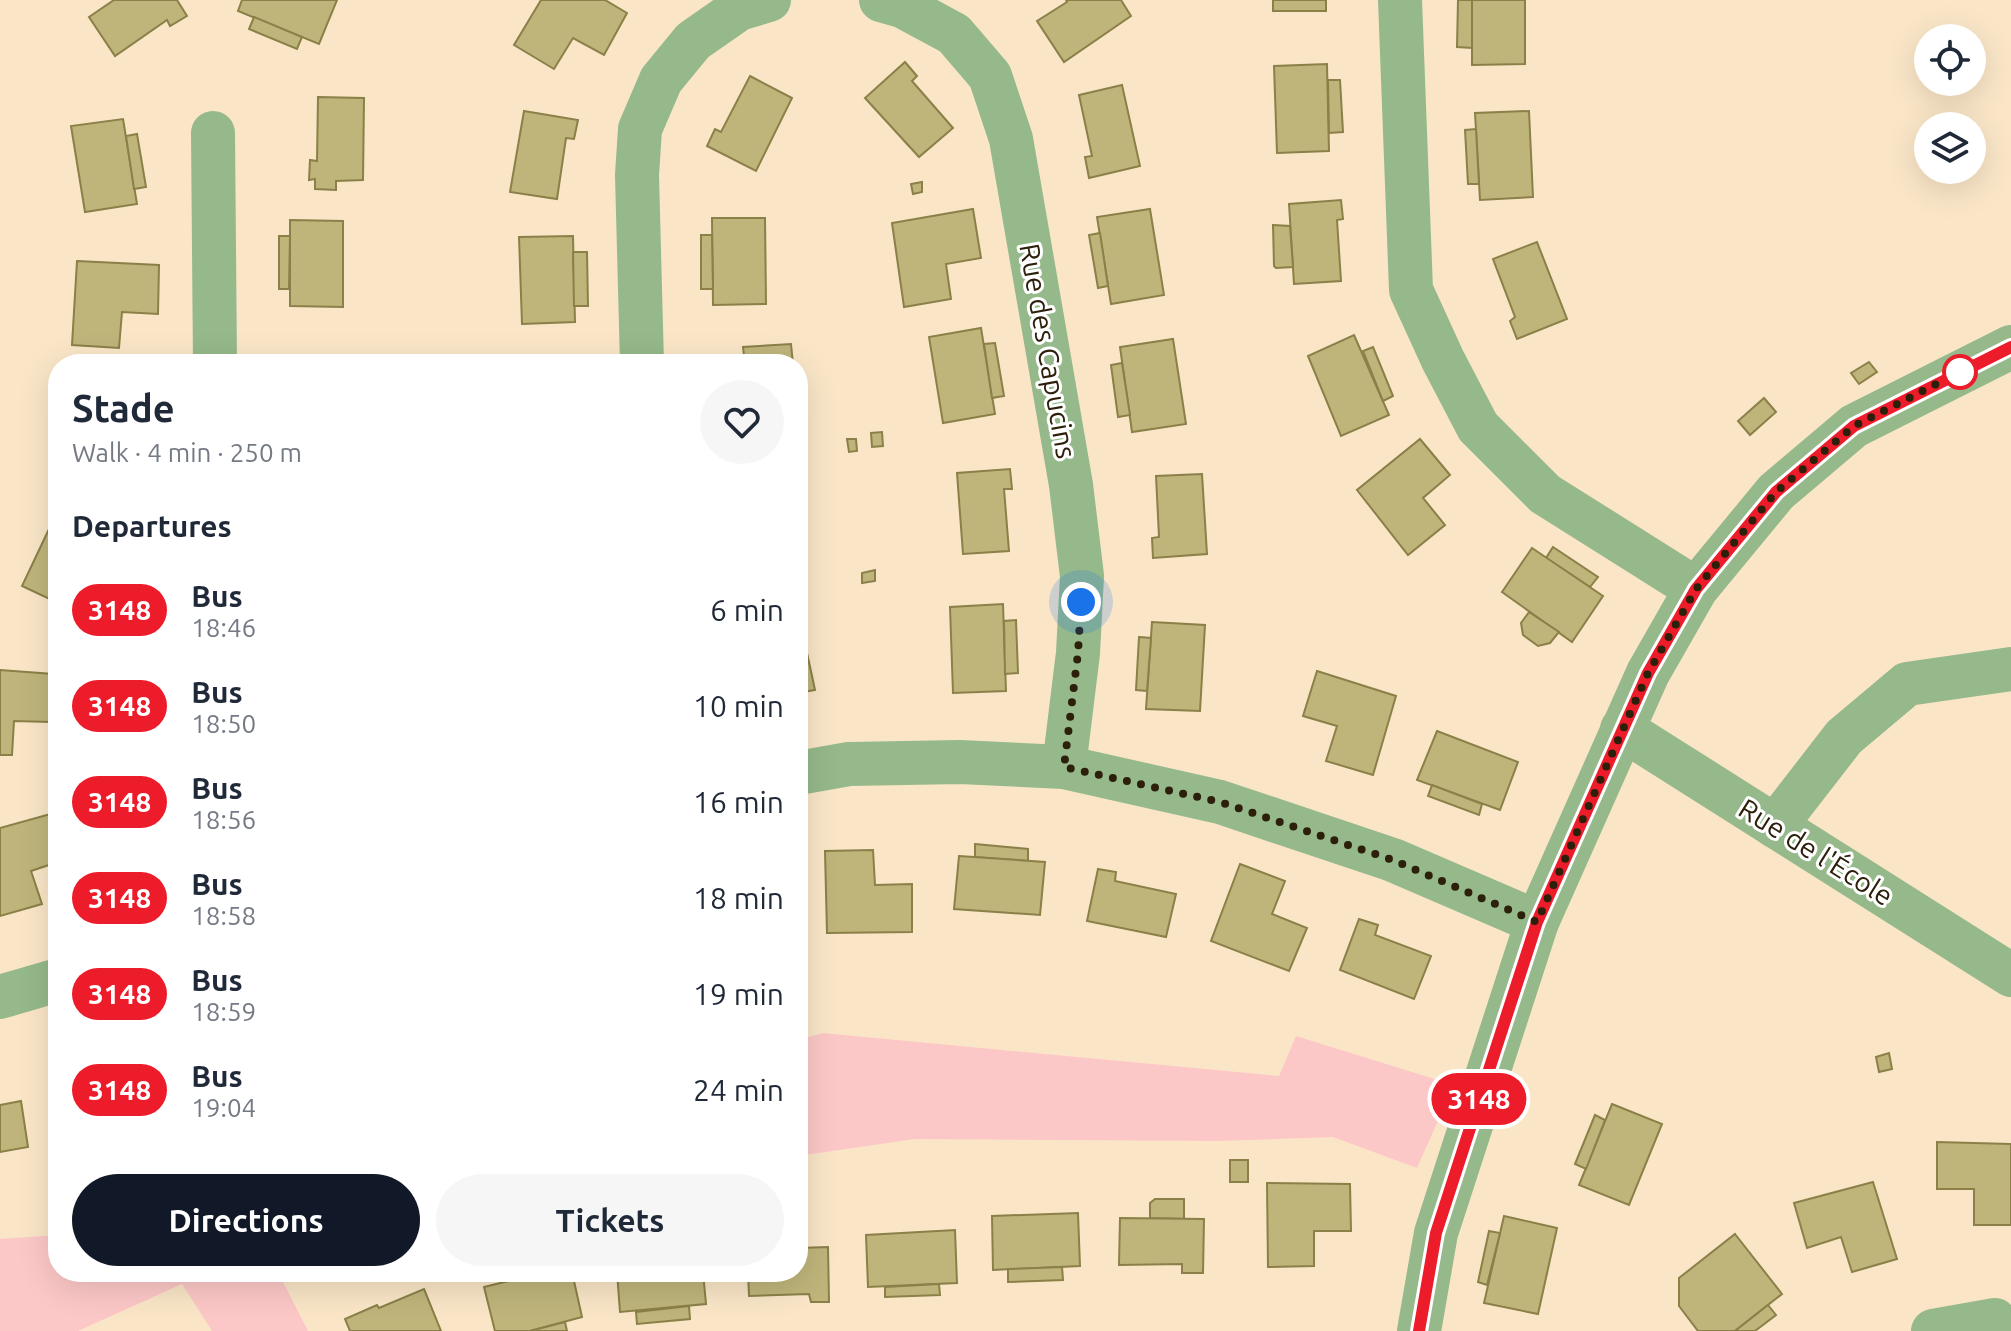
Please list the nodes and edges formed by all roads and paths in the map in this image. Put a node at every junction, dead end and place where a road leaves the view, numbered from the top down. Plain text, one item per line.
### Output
1 (769, 0) edge
2 (881, 0) edge
3 (1400, 0) edge
4 (213, 133) dead end
5 (2011, 347) edge
6 (215, 354) edge
7 (642, 354) edge
8 (1696, 589) junction
9 (2011, 669) edge
10 (1622, 729) junction
11 (1064, 767) junction
12 (808, 771) edge
13 (1775, 826) junction
14 (1537, 922) junction
15 (2011, 975) edge
16 (48, 983) edge
17 (0, 997) edge
18 (1995, 1320) dead end
19 (1419, 1331) edge
20 (1933, 1331) edge

1 - 7 street
2 - 11 street, Rue des Capucins
3 - 8 street
4 - 6 street
5 - 8 street
8 - 10 street
9 - 13 street
10 - 13 street, Rue de l'École
10 - 14 street
11 - 12 street
11 - 14 street
13 - 15 street, Rue de l'École
14 - 19 street
16 - 17 street
18 - 20 street

